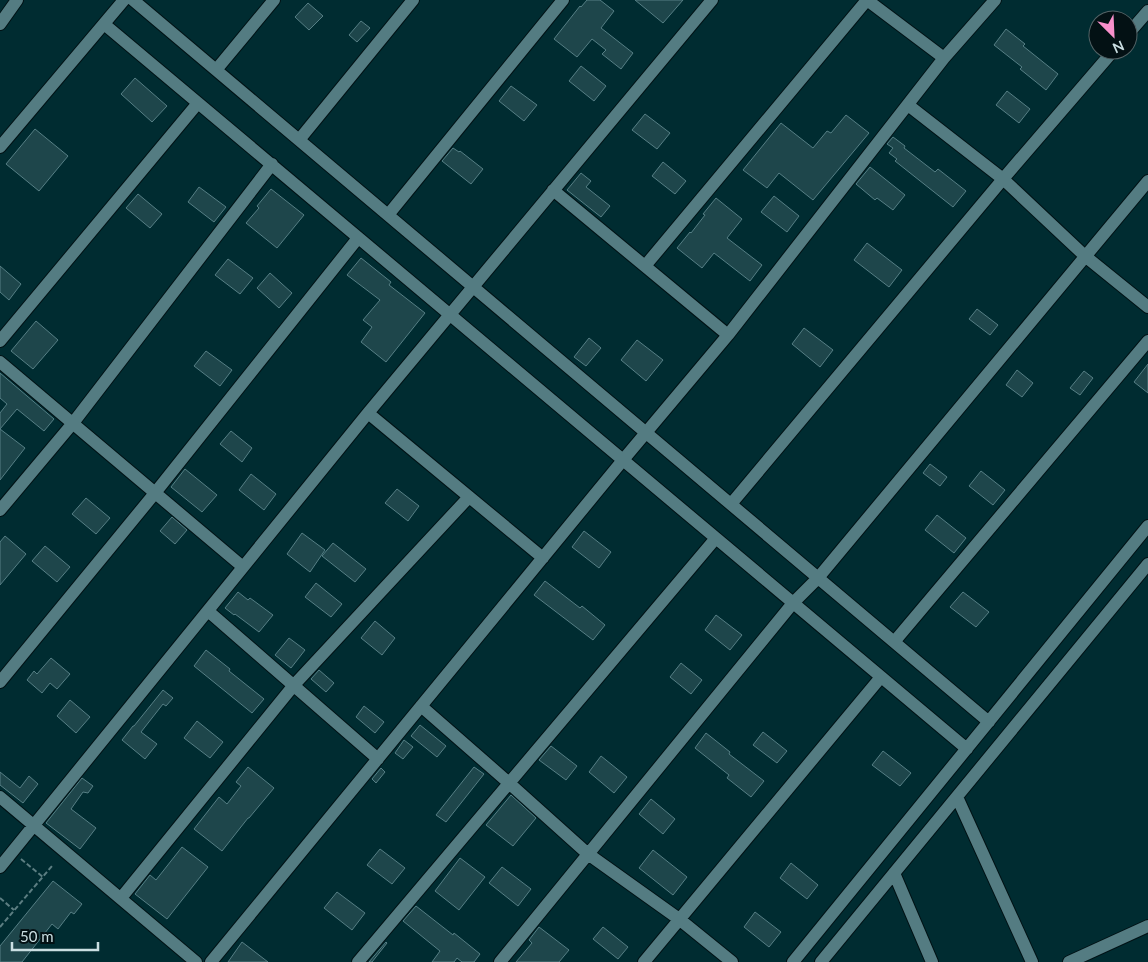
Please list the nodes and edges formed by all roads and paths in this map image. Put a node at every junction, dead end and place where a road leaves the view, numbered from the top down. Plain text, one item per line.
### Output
1 (18, 0) edge
2 (124, 0) edge
3 (133, 0) edge
4 (274, 0) edge
5 (413, 0) edge
6 (563, 0) edge
7 (712, 0) edge
8 (995, 0) edge
9 (1148, 11) edge
10 (1138, 22) edge
11 (0, 24) edge
12 (104, 24) junction
13 (944, 58) junction
14 (1105, 60) edge
15 (216, 70) junction
16 (198, 103) junction
17 (908, 105) junction
18 (299, 140) junction
19 (0, 147) edge
20 (272, 164) junction
21 (1003, 179) junction
22 (1148, 181) edge
23 (553, 190) junction
24 (388, 215) junction
25 (358, 238) junction
26 (1085, 256) junction
27 (645, 266) junction
28 (473, 287) junction
29 (1148, 306) edge
30 (450, 315) junction
31 (728, 335) junction
32 (0, 341) edge
33 (1148, 341) edge
34 (0, 362) edge
35 (368, 413) junction
36 (73, 423) junction
37 (647, 434) junction
38 (624, 460) junction
39 (154, 493) junction
40 (469, 497) junction
41 (731, 504) junction
42 (0, 510) edge
43 (1148, 526) edge
44 (716, 538) junction
45 (543, 558) junction
46 (1148, 564) edge
47 (243, 568) junction
48 (818, 578) junction
49 (793, 602) junction
50 (208, 611) junction
51 (894, 642) junction
52 (881, 677) junction
53 (0, 682) edge
54 (294, 686) junction
55 (421, 706) junction
56 (989, 722) junction
57 (967, 749) junction
58 (378, 759) junction
59 (509, 783) junction
60 (0, 797) edge
61 (957, 797) junction
62 (34, 825) junction
63 (13, 852) junction
64 (588, 854) junction
65 (52, 866) dead end
66 (0, 868) edge
67 (894, 874) junction
68 (43, 877) junction
69 (0, 898) edge
70 (121, 898) junction
71 (14, 910) junction
72 (679, 920) junction
73 (1148, 926) edge
74 (0, 927) edge
75 (196, 962) edge
76 (211, 962) edge
77 (358, 962) edge
78 (500, 962) edge
79 (644, 962) edge
80 (732, 962) edge
81 (793, 962) edge
82 (821, 962) edge
83 (932, 962) edge
84 (1032, 962) edge
85 (1069, 962) edge

1 - 11 street
2 - 12 street
3 - 15 street
4 - 15 street
5 - 18 street
6 - 24 street
7 - 23 street
8 - 13 street
9 - 10 street
12 - 16 street
12 - 19 street
13 - 17 street
13 - 27 street
14 - 21 street
15 - 18 street
16 - 20 street
16 - 32 street
17 - 21 street
17 - 31 street
18 - 24 street
20 - 25 street
20 - 36 street
21 - 26 street
21 - 41 street
22 - 26 street
23 - 27 street
23 - 28 street
24 - 28 street
25 - 30 street
25 - 39 street
26 - 29 street
26 - 48 street
27 - 31 street
28 - 30 street
28 - 37 street
30 - 35 street
30 - 38 street
31 - 37 street
33 - 51 street
34 - 36 street
35 - 40 street
35 - 47 street
36 - 39 street
36 - 42 street
37 - 38 street
37 - 41 street
38 - 44 street
38 - 45 street
39 - 47 street
39 - 53 street
40 - 45 street
40 - 54 street
41 - 48 street
43 - 56 street
44 - 49 street
44 - 59 street
45 - 55 street
46 - 61 street
47 - 50 street
48 - 49 street
48 - 51 street
49 - 52 street
49 - 64 street
50 - 54 street
50 - 62 street
51 - 56 street
52 - 57 street
52 - 72 street
54 - 58 street
54 - 70 street
55 - 58 street
55 - 59 street
56 - 57 street
57 - 81 street
58 - 76 street
59 - 64 street
59 - 77 street
60 - 62 street
61 - 67 street
61 - 84 street
62 - 63 street
62 - 70 street
63 - 66 street
63 - 68 path
64 - 72 street
64 - 78 street
65 - 68 path
67 - 82 street
67 - 83 street
68 - 71 path
69 - 71 path
70 - 75 street
71 - 74 path
72 - 79 street
72 - 80 street
73 - 85 street

